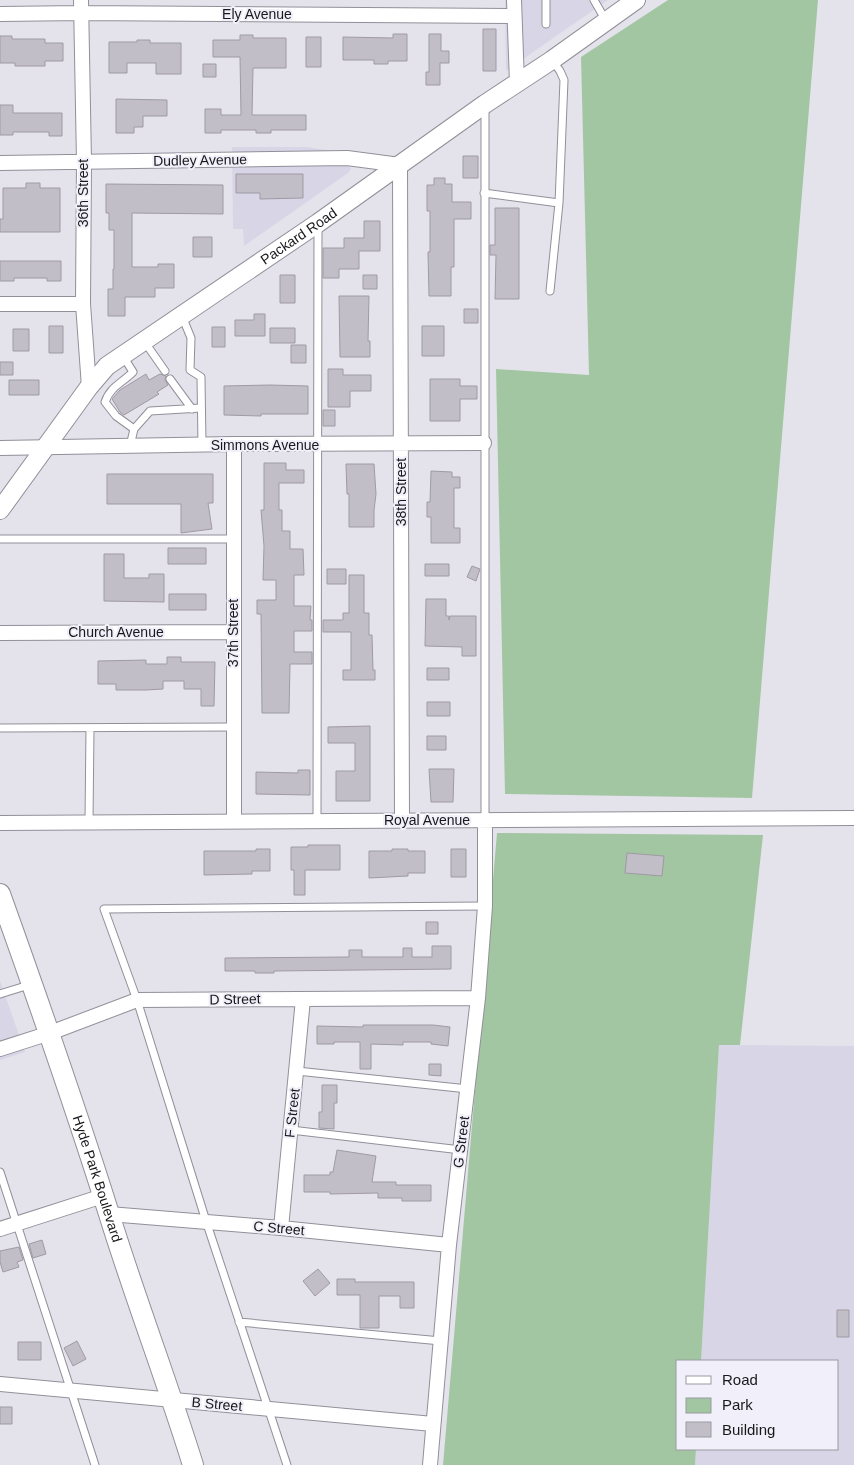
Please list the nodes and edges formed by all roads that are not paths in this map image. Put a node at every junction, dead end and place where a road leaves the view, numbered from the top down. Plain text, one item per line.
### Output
1 (514, 0) edge
2 (546, 0) edge
3 (594, 0) edge
4 (636, 0) edge
5 (81, 6) edge
6 (0, 14) edge
7 (514, 16) junction
8 (606, 21) junction
9 (546, 24) dead end
10 (552, 60) junction
11 (517, 83) junction
12 (485, 104) junction
13 (0, 162) edge
14 (84, 162) junction
15 (400, 165) junction
16 (484, 193) junction
17 (559, 203) junction
18 (318, 223) junction
19 (550, 292) dead end
20 (0, 304) edge
21 (82, 304) junction
22 (182, 315) junction
23 (144, 341) junction
24 (123, 355) junction
25 (165, 371) dead end
26 (170, 379) dead end
27 (89, 387) junction
28 (202, 408) junction
29 (192, 409) junction
30 (134, 429) junction
31 (484, 443) junction
32 (234, 444) junction
33 (316, 444) junction
34 (401, 444) junction
35 (202, 445) junction
36 (130, 446) junction
37 (45, 447) junction
38 (0, 448) edge
39 (0, 510) edge
40 (0, 539) edge
41 (234, 539) junction
42 (233, 632) junction
43 (0, 633) edge
44 (233, 727) junction
45 (0, 728) edge
46 (90, 728) junction
47 (854, 818) edge
48 (485, 819) junction
49 (234, 820) junction
50 (317, 820) junction
51 (402, 820) junction
52 (89, 822) junction
53 (0, 823) edge
54 (0, 894) edge
55 (485, 906) junction
56 (4, 919) edge
57 (32, 984) junction
58 (0, 994) edge
59 (303, 998) junction
60 (478, 998) junction
61 (137, 1000) junction
62 (50, 1033) junction
63 (0, 1049) edge
64 (297, 1071) junction
65 (468, 1089) junction
66 (291, 1130) junction
67 (460, 1150) junction
68 (0, 1172) edge
69 (106, 1205) junction
70 (206, 1221) junction
71 (17, 1224) junction
72 (282, 1228) junction
73 (0, 1230) edge
74 (449, 1245) junction
75 (239, 1322) junction
76 (440, 1341) junction
77 (0, 1384) edge
78 (70, 1390) junction
79 (173, 1400) junction
80 (268, 1409) junction
81 (433, 1424) junction
82 (95, 1465) edge
83 (193, 1465) edge
84 (287, 1465) edge
85 (430, 1465) edge

1 - 7 street
2 - 9 lane
3 - 8 lane
4 - 8 street, Packard Road
5 - 6 street, Ely Avenue
5 - 7 street, Ely Avenue
5 - 14 street, 36th Street
7 - 11 street
8 - 10 street, Packard Road
10 - 11 street, Packard Road
10 - 17 lane
11 - 12 street, Packard Road
12 - 15 street, Packard Road
12 - 16 lane
13 - 14 street, Dudley Avenue
14 - 15 street, Dudley Avenue
14 - 21 street, 36th Street
15 - 18 street, Packard Road
15 - 34 street, 38th Street
16 - 17 lane
16 - 31 lane
17 - 19 lane
18 - 22 street, Packard Road
18 - 33 lane
20 - 21 street
21 - 27 street, 36th Street
22 - 23 street, Packard Road
22 - 28 lane
23 - 24 street, Packard Road
23 - 25 lane
24 - 27 street, Packard Road
24 - 30 lane
26 - 29 lane
27 - 37 street, Packard Road
28 - 29 lane
28 - 35 lane
29 - 30 lane
30 - 36 lane
31 - 34 street, Simmons Avenue
31 - 48 lane
32 - 33 street, Simmons Avenue
32 - 35 street, Simmons Avenue
32 - 41 street, 37th Street
33 - 34 street, Simmons Avenue
33 - 50 lane
34 - 51 street, 38th Street
35 - 36 street, Simmons Avenue
36 - 37 street, Simmons Avenue
37 - 38 street, Simmons Avenue
37 - 39 street, Packard Road
40 - 41 lane
41 - 42 street, 37th Street
42 - 43 street, Church Avenue
42 - 44 street, 37th Street
44 - 46 lane
44 - 49 street, 37th Street
45 - 46 lane
46 - 52 lane
47 - 48 street, Royal Avenue
48 - 51 street, Royal Avenue
48 - 55 street, G Street
49 - 50 street, Royal Avenue
49 - 52 street, Royal Avenue
50 - 51 street, Royal Avenue
52 - 53 street, Royal Avenue
54 - 56 main road, Hyde Park Boulevard
55 - 60 street, G Street
55 - 61 lane
56 - 57 main road, Hyde Park Boulevard
57 - 58 lane
57 - 62 main road, Hyde Park Boulevard
59 - 60 street, D Street
59 - 61 street, D Street
59 - 64 street, F Street
60 - 65 street, G Street
61 - 62 street, D Street
61 - 70 lane
62 - 63 street, D Street
62 - 69 main road, Hyde Park Boulevard
64 - 65 lane
64 - 66 street, F Street
65 - 67 street, G Street
66 - 67 lane
66 - 72 street, F Street
67 - 74 street, G Street
68 - 71 lane
69 - 70 street, C Street
69 - 71 street, C Street
69 - 79 main road, Hyde Park Boulevard
70 - 72 street, C Street
70 - 75 lane
71 - 73 street, C Street
71 - 78 lane
72 - 74 street, C Street
74 - 76 street, G Street
75 - 76 lane
75 - 80 lane
76 - 81 street, G Street
77 - 78 street, B Street
78 - 79 street, B Street
78 - 82 lane
79 - 80 street, B Street
79 - 83 main road, Hyde Park Boulevard
80 - 81 street, B Street
80 - 84 lane
81 - 85 street, G Street

